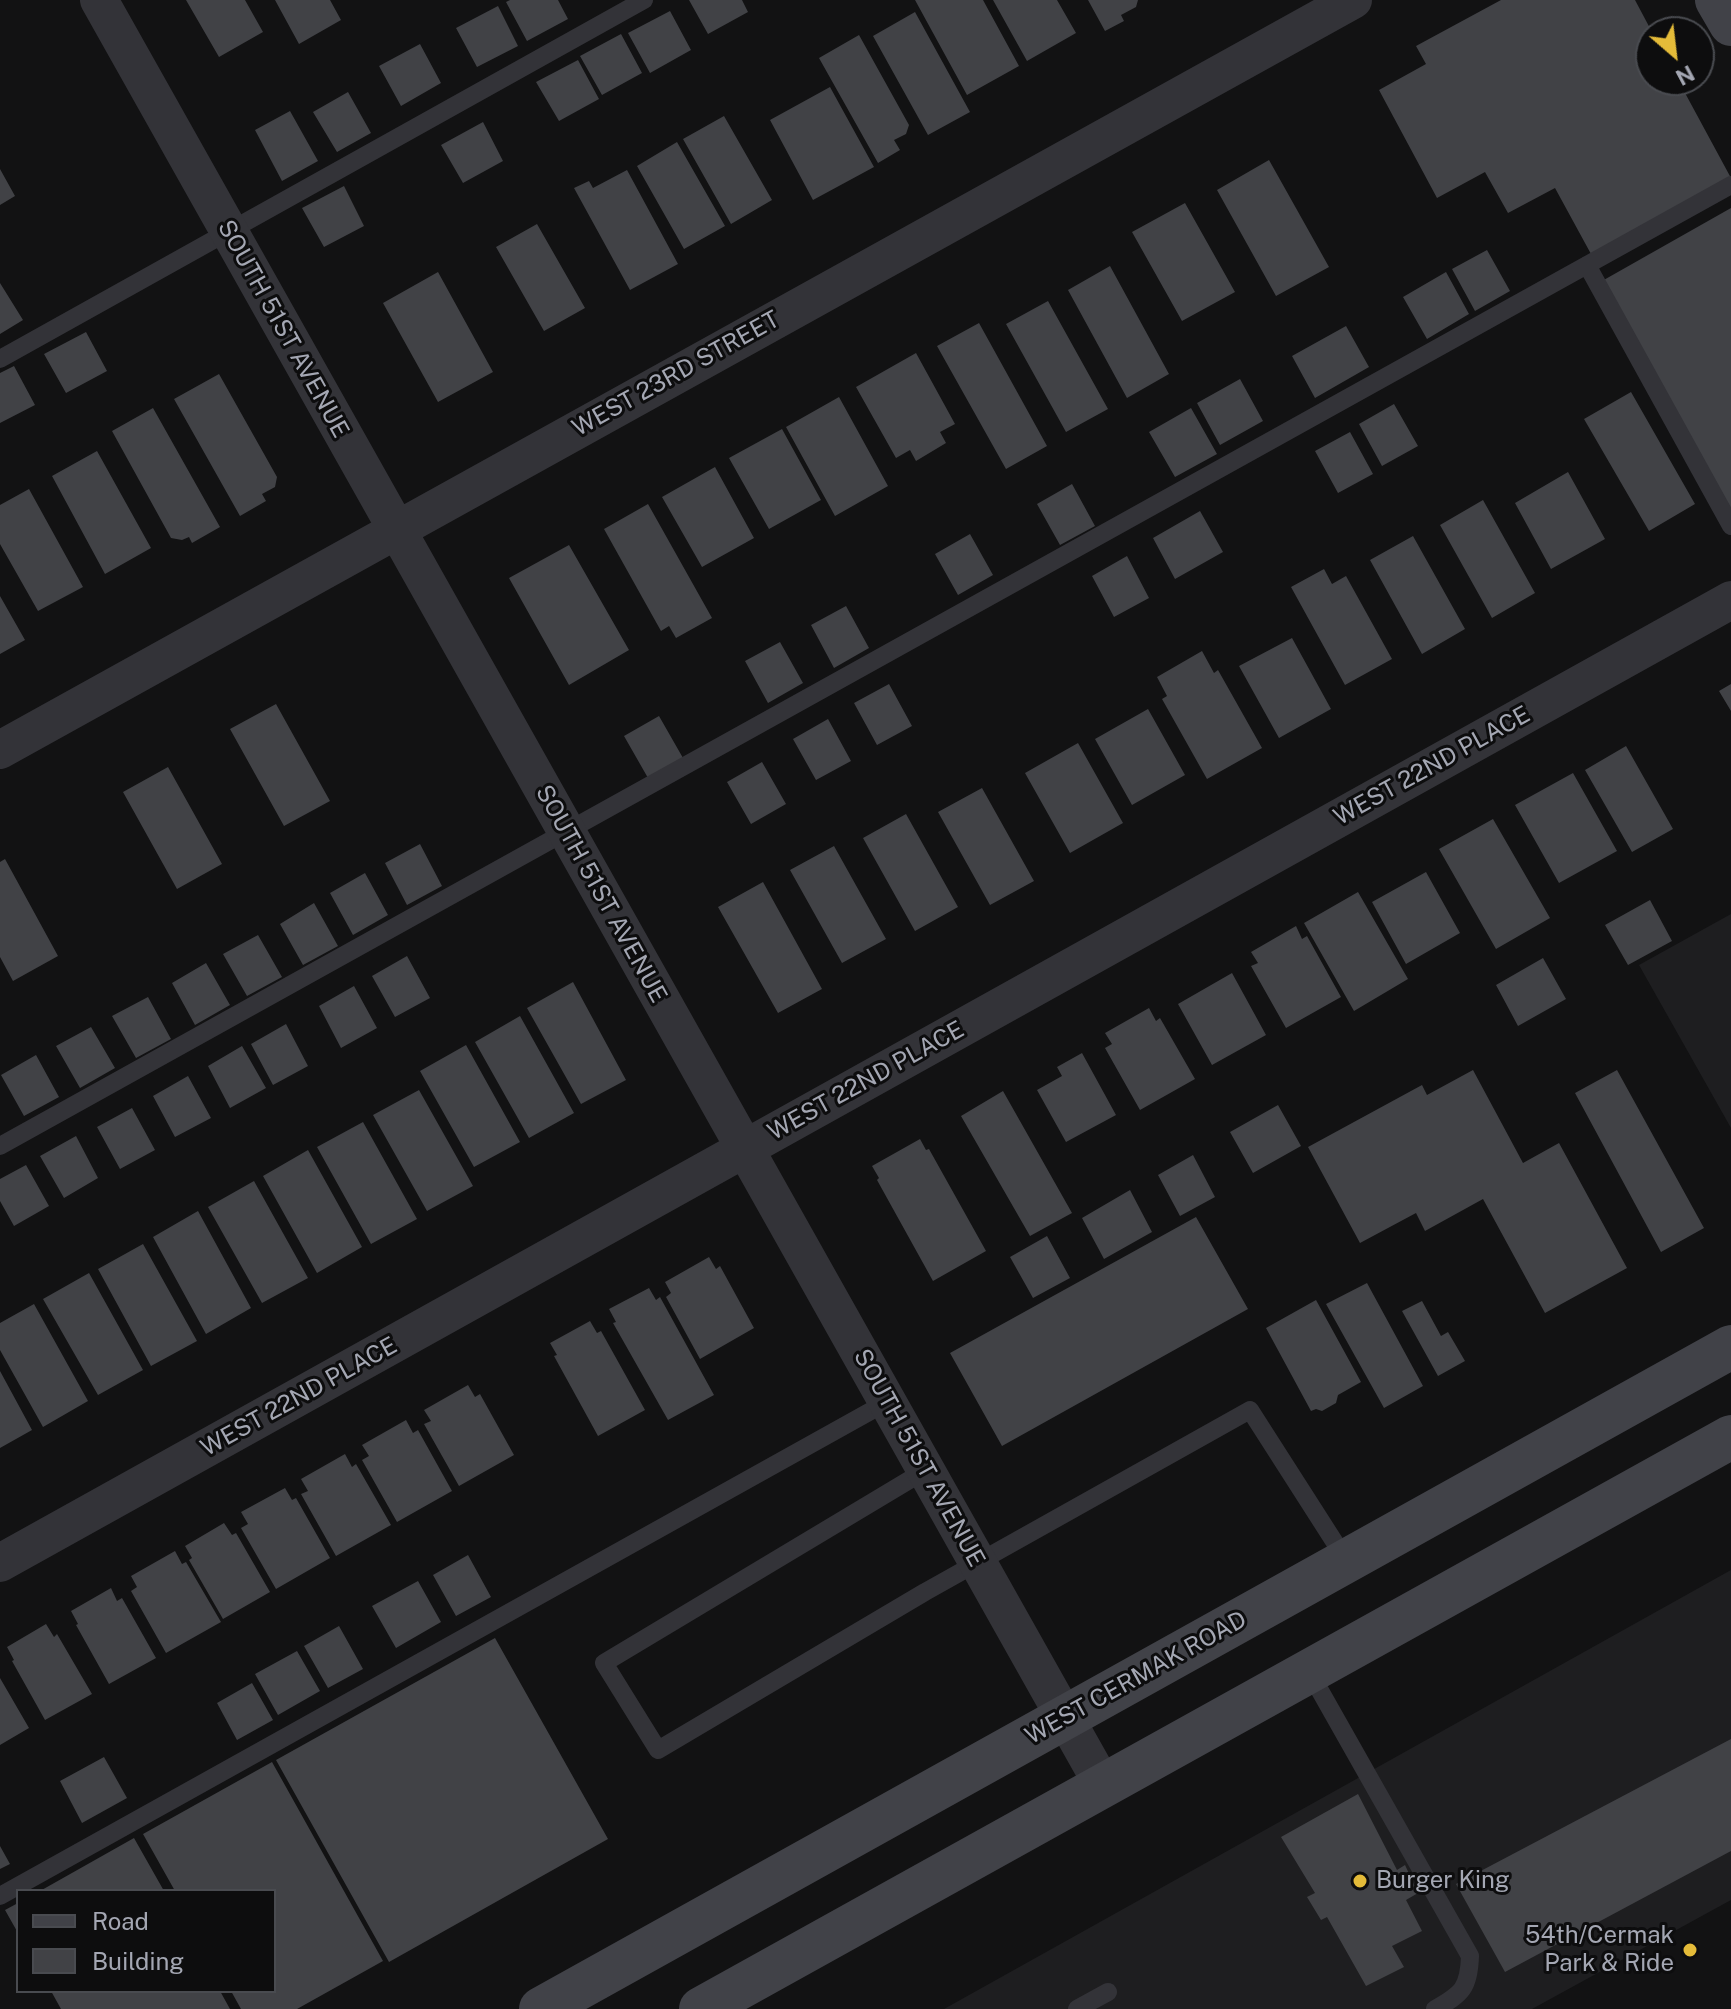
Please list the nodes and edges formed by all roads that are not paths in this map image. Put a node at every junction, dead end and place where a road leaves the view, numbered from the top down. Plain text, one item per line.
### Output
1 (99, 0) edge
2 (644, 0) edge
3 (1353, 0) edge
4 (1717, 0) edge
5 (1731, 24) edge
6 (1731, 185) edge
7 (228, 231) junction
8 (1587, 265) junction
9 (0, 359) edge
10 (1731, 526) edge
11 (397, 529) junction
12 (1731, 600) edge
13 (0, 750) edge
14 (567, 832) junction
15 (0, 1146) edge
16 (745, 1148) junction
17 (1731, 1347) edge
18 (887, 1402) junction
19 (1731, 1437) edge
20 (926, 1470) junction
21 (1346, 1560) junction
22 (978, 1562) junction
23 (0, 1563) edge
24 (1310, 1673) junction
25 (1065, 1717) junction
26 (1104, 1787) junction
27 (0, 1896) edge
28 (1108, 1992) dead end
29 (541, 2009) edge
30 (701, 2009) edge
31 (1077, 2009) edge
32 (1435, 2009) edge

1 - 7 street, SOUTH 51ST AVENUE
2 - 7 lane
3 - 11 street, WEST 23RD STREET
4 - 5 main road
6 - 8 lane
7 - 9 lane
7 - 11 street, SOUTH 51ST AVENUE
8 - 10 lane
8 - 14 lane
11 - 13 street, WEST 23RD STREET
11 - 14 street, SOUTH 51ST AVENUE
12 - 16 street, WEST 22ND PLACE
14 - 15 lane
14 - 16 street, SOUTH 51ST AVENUE
16 - 18 street, SOUTH 51ST AVENUE
16 - 23 street, WEST 22ND PLACE
17 - 21 main road, WEST CERMAK ROAD
18 - 20 street, SOUTH 51ST AVENUE
18 - 27 lane
19 - 24 main road
20 - 22 street, SOUTH 51ST AVENUE
20 - 22 lane
21 - 22 lane
21 - 25 main road, WEST CERMAK ROAD
22 - 25 street, SOUTH 51ST AVENUE
24 - 26 main road
24 - 32 lane
25 - 26 street, SOUTH 51ST AVENUE
25 - 29 main road, WEST CERMAK ROAD
26 - 30 main road
28 - 31 lane

